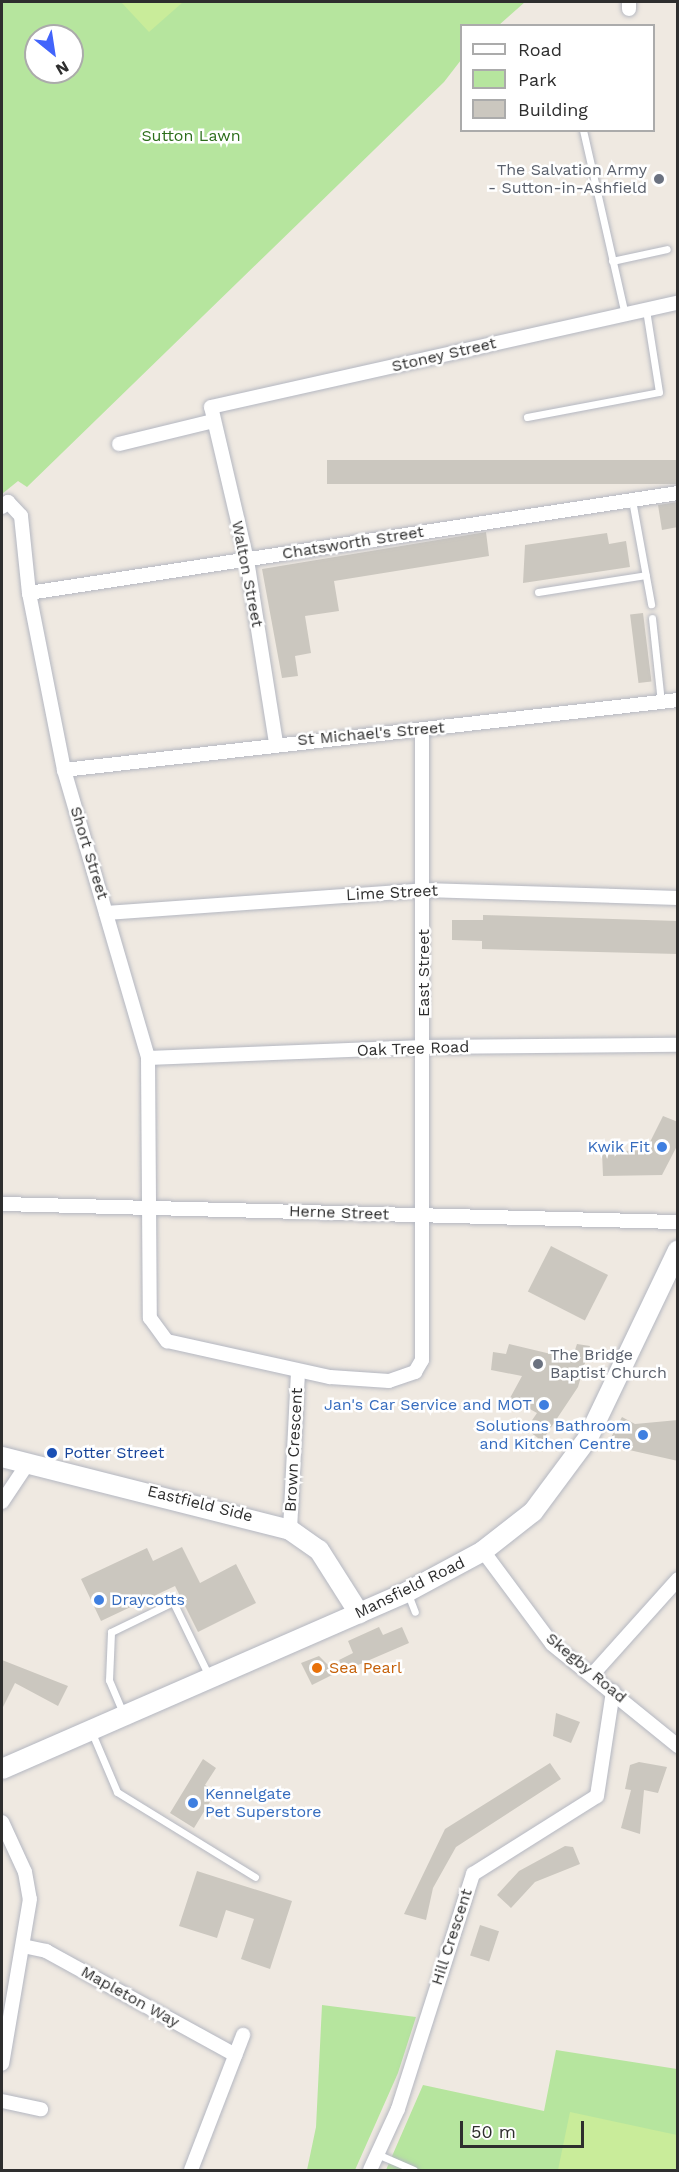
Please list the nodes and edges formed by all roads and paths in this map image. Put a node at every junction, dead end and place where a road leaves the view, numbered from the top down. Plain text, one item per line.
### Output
1 (583, 132) edge
2 (667, 249) dead end
3 (612, 261) junction
4 (678, 303) edge
5 (646, 310) junction
6 (625, 315) junction
7 (212, 414) junction
8 (527, 417) dead end
9 (119, 444) dead end
10 (678, 493) edge
11 (632, 500) junction
12 (5, 505) edge
13 (247, 560) junction
14 (646, 575) junction
15 (538, 592) dead end
16 (29, 593) junction
17 (651, 604) dead end
18 (652, 618) dead end
19 (678, 700) edge
20 (661, 702) junction
21 (422, 730) junction
22 (276, 743) junction
23 (64, 770) junction
24 (424, 890) junction
25 (678, 898) edge
26 (106, 913) junction
27 (678, 1046) edge
28 (424, 1047) junction
29 (148, 1058) junction
30 (2, 1204) edge
31 (147, 1208) junction
32 (425, 1216) junction
33 (678, 1222) edge
34 (678, 1250) edge
35 (298, 1371) junction
36 (2, 1457) edge
37 (28, 1463) junction
38 (2, 1502) edge
39 (290, 1530) junction
40 (483, 1551) junction
41 (678, 1579) edge
42 (407, 1592) junction
43 (415, 1612) dead end
44 (359, 1613) junction
45 (592, 1675) junction
46 (210, 1678) junction
47 (614, 1691) junction
48 (124, 1716) junction
49 (92, 1730) junction
50 (678, 1746) edge
51 (2, 1769) edge
52 (2, 1822) edge
53 (255, 1877) dead end
54 (23, 1946) junction
55 (243, 2034) dead end
56 (235, 2055) junction
57 (2, 2064) edge
58 (2, 2101) edge
59 (41, 2109) dead end
60 (377, 2154) junction
61 (190, 2170) edge
62 (370, 2170) edge
63 (414, 2170) edge

1 - 3 lane
2 - 3 lane
3 - 6 lane
4 - 5 street, Stoney Street
5 - 6 street, Stoney Street
5 - 8 lane
6 - 7 street, Stoney Street
7 - 9 street, Stoney Street
7 - 13 street, Walton Street
10 - 11 street, Chatsworth Street
11 - 13 street, Chatsworth Street
11 - 14 lane
12 - 16 street, Short Street
13 - 16 street, Chatsworth Street
13 - 22 street, Walton Street
14 - 15 lane
14 - 17 lane
16 - 23 street, Short Street
18 - 20 lane
19 - 20 street, St Michael's Street
20 - 21 street, St Michael's Street
21 - 22 street, St Michael's Street
21 - 24 street, East Street
22 - 23 street, St Michael's Street
23 - 26 street, Short Street
24 - 25 street, Lime Street
24 - 26 street, Lime Street
24 - 28 street, East Street
26 - 29 street, Short Street
27 - 28 street, Oak Tree Road
28 - 29 street, Oak Tree Road
28 - 32 street, East Street
29 - 31 street, Short Street
30 - 31 street, Herne Street
31 - 32 street, Herne Street
31 - 35 street, Brown Crescent
32 - 33 street, Herne Street
32 - 35 street, Brown Crescent
34 - 40 main road, Mansfield Road
35 - 39 street, Brown Crescent
36 - 37 main road, Eastfield Side
37 - 38 street
37 - 39 main road, Eastfield Side
39 - 44 main road, Eastfield Side
40 - 42 main road, Mansfield Road
40 - 45 street, Skegby Road
41 - 45 street
42 - 43 lane
42 - 44 main road, Mansfield Road
44 - 46 main road, Mansfield Road
45 - 47 street, Skegby Road
46 - 48 main road, Mansfield Road
46 - 48 lane
47 - 50 street, Skegby Road
47 - 60 street, Hill Crescent
48 - 49 main road, Mansfield Road
49 - 51 main road, Mansfield Road
49 - 53 lane
52 - 54 street
54 - 56 street, Mapleton Way
54 - 57 street
55 - 56 street
56 - 61 street
58 - 59 street
60 - 62 street, Hill Crescent
60 - 63 lane

